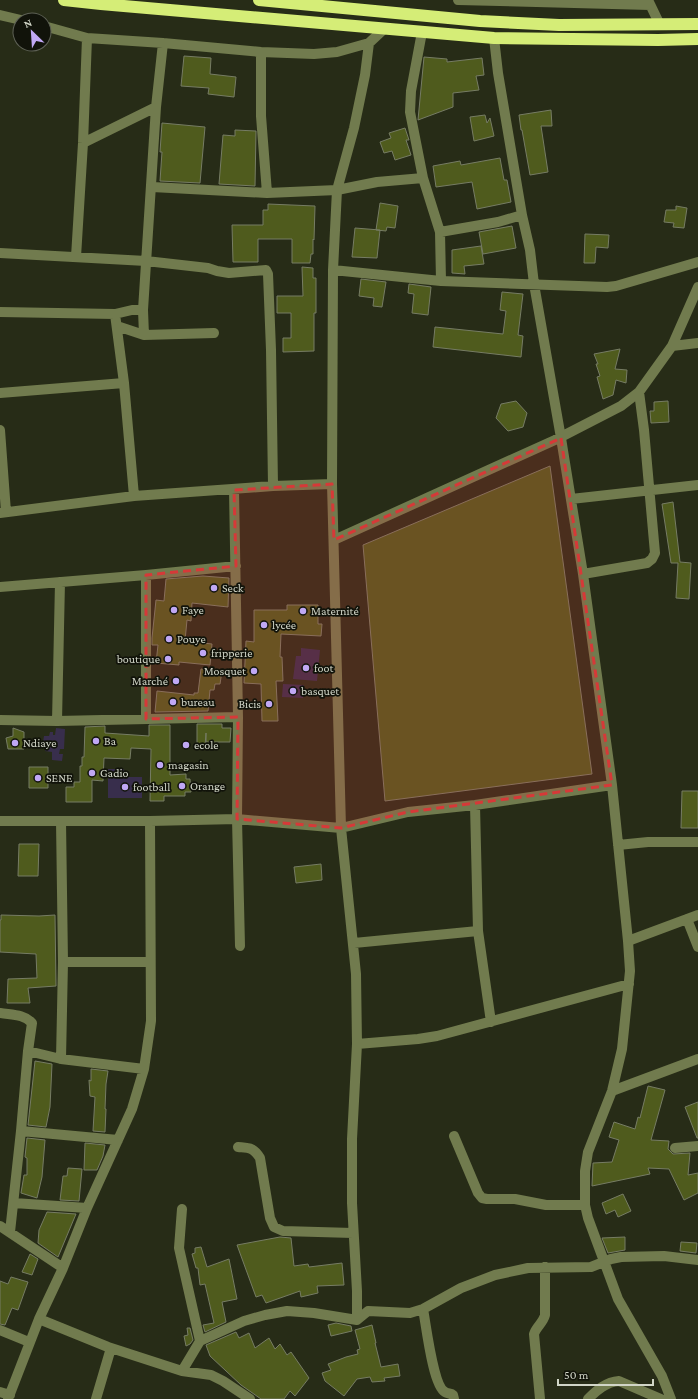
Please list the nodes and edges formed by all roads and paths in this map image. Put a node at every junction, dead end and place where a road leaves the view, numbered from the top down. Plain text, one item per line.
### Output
1 (64, 0) edge
2 (259, 0) edge
3 (458, 0) edge
4 (502, 0) edge
5 (649, 3) edge
6 (0, 15) edge
7 (12, 18) edge
8 (698, 24) edge
9 (660, 25) junction
10 (52, 28) edge
11 (385, 28) junction
12 (422, 32) junction
13 (87, 38) junction
14 (494, 38) junction
15 (698, 39) edge
16 (163, 43) junction
17 (368, 43) junction
18 (261, 52) junction
19 (156, 106) junction
20 (83, 142) junction
21 (423, 178) junction
22 (152, 187) junction
23 (337, 190) junction
24 (267, 193) junction
25 (522, 216) junction
26 (440, 232) junction
27 (0, 253) edge
28 (76, 257) junction
29 (146, 261) junction
30 (698, 262) edge
31 (333, 270) junction
32 (441, 281) junction
33 (534, 284) junction
34 (698, 287) edge
35 (142, 310) junction
36 (0, 312) edge
37 (115, 314) junction
38 (117, 326) junction
39 (214, 333) dead end
40 (144, 335) junction
41 (698, 343) edge
42 (672, 346) junction
43 (124, 383) junction
44 (639, 392) junction
45 (0, 393) edge
46 (0, 430) edge
47 (561, 438) junction
48 (332, 484) junction
49 (698, 485) edge
50 (273, 486) junction
51 (234, 490) junction
52 (650, 490) junction
53 (134, 496) junction
54 (571, 499) junction
55 (3, 513) edge
56 (334, 540) junction
57 (236, 566) junction
58 (583, 574) junction
59 (146, 575) junction
60 (60, 582) junction
61 (0, 587) edge
62 (238, 717) junction
63 (146, 719) junction
64 (0, 720) edge
65 (57, 721) junction
66 (612, 785) junction
67 (475, 805) junction
68 (237, 819) junction
69 (0, 821) edge
70 (61, 821) junction
71 (150, 821) junction
72 (341, 828) junction
73 (698, 842) edge
74 (618, 845) junction
75 (698, 915) edge
76 (687, 919) junction
77 (478, 931) junction
78 (628, 941) junction
79 (354, 943) junction
80 (240, 946) dead end
81 (698, 947) edge
82 (63, 962) junction
83 (150, 962) junction
84 (629, 984) junction
85 (0, 1014) edge
86 (491, 1022) junction
87 (357, 1044) junction
88 (28, 1051) junction
89 (61, 1059) junction
90 (698, 1059) edge
91 (144, 1069) junction
92 (612, 1090) junction
93 (22, 1131) junction
94 (454, 1136) dead end
95 (118, 1140) junction
96 (698, 1146) edge
97 (238, 1147) dead end
98 (675, 1148) dead end
99 (14, 1203) junction
100 (585, 1205) junction
101 (87, 1208) junction
102 (182, 1209) dead end
103 (0, 1226) edge
104 (10, 1232) junction
105 (354, 1233) junction
106 (698, 1260) edge
107 (604, 1262) junction
108 (545, 1267) junction
109 (63, 1268) junction
110 (424, 1309) junction
111 (39, 1319) junction
112 (357, 1320) junction
113 (0, 1330) edge
114 (200, 1341) junction
115 (29, 1342) junction
116 (111, 1348) junction
117 (182, 1371) junction
118 (6, 1395) edge
119 (96, 1399) edge
120 (250, 1399) edge
121 (454, 1399) edge
122 (540, 1399) edge
123 (588, 1399) edge
124 (661, 1399) edge
125 (671, 1399) edge

1 - 11 highway
2 - 9 highway
3 - 4 street
4 - 5 street
5 - 9 street
6 - 7 street
8 - 9 highway
10 - 13 street
11 - 12 highway
11 - 17 street
12 - 14 highway
12 - 21 street
13 - 16 street
13 - 20 street
14 - 15 highway
14 - 25 street
16 - 18 street
16 - 19 street
17 - 18 street
17 - 23 street
18 - 24 street
19 - 20 street
19 - 22 street
20 - 28 street
21 - 23 street
21 - 26 street
22 - 24 street
22 - 29 street
23 - 24 street
23 - 31 street
25 - 26 street
25 - 33 street
26 - 32 street
27 - 28 street
28 - 29 street
29 - 35 street
29 - 50 street
30 - 33 street
31 - 32 street
31 - 48 street
32 - 33 street
33 - 47 street
34 - 42 street
35 - 37 street
35 - 40 street
36 - 37 street
37 - 38 street
38 - 40 street
38 - 43 street
39 - 40 street
41 - 42 street
42 - 44 street
43 - 45 street
43 - 53 street
44 - 47 street
44 - 52 street
46 - 55 street
47 - 54 street
47 - 56 street
48 - 50 street
48 - 56 street
49 - 52 street
50 - 51 street
51 - 53 street
51 - 57 street
52 - 54 street
52 - 58 street
53 - 55 street
54 - 58 street
56 - 72 street
57 - 59 street
57 - 62 street
58 - 66 street
59 - 60 street
59 - 63 street
60 - 61 street
60 - 65 street
62 - 63 street
62 - 68 street
63 - 65 street
64 - 65 street
66 - 67 street
66 - 74 street
67 - 72 street
67 - 77 street
68 - 71 street
68 - 72 street
68 - 80 street
69 - 70 street
70 - 71 street
70 - 82 street
71 - 83 street
72 - 79 street
73 - 74 street
74 - 78 street
75 - 76 street
76 - 78 street
76 - 81 street
77 - 79 street
77 - 86 street
78 - 84 street
79 - 87 street
82 - 83 street
82 - 89 street
83 - 91 street
84 - 86 street
84 - 92 street
85 - 88 street
86 - 87 street
87 - 105 street
88 - 89 street
88 - 93 street
89 - 91 street
90 - 92 street
91 - 95 street
92 - 100 street
93 - 95 street
93 - 99 street
94 - 100 street
95 - 101 street
96 - 98 street
97 - 105 street
99 - 101 street
99 - 104 street
100 - 107 street
101 - 109 street
102 - 114 street
103 - 104 street
104 - 109 street
105 - 112 street
106 - 107 street
107 - 108 street
107 - 125 street
108 - 110 street
108 - 122 street
109 - 111 street
110 - 112 street
110 - 121 street
111 - 115 street
111 - 116 street
112 - 114 street
113 - 115 street
114 - 117 street
115 - 118 street
116 - 117 street
116 - 119 street
117 - 120 street
123 - 124 street

